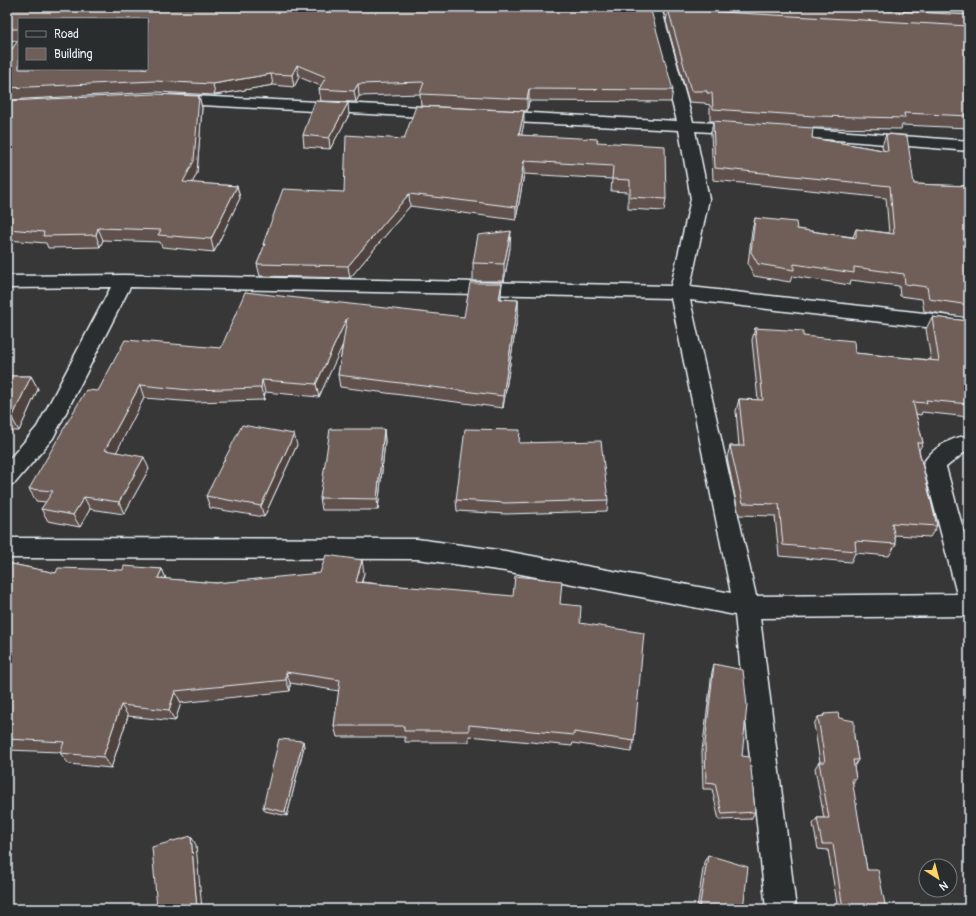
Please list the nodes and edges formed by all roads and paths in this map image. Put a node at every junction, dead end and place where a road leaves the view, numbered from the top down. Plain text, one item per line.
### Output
1 (656, 12) edge
2 (157, 99) edge
3 (457, 114) edge
4 (481, 115) edge
5 (686, 125) junction
6 (969, 146) edge
7 (124, 281) junction
8 (7, 282) edge
9 (679, 292) junction
10 (969, 325) edge
11 (969, 444) edge
12 (7, 477) edge
13 (7, 548) edge
14 (969, 595) edge
15 (969, 605) edge
16 (746, 607) junction
17 (781, 909) edge

1 - 5 street
2 - 3 street
4 - 5 street
5 - 6 street
5 - 9 street
7 - 8 street
7 - 9 street
7 - 12 street
9 - 10 street
9 - 16 street
11 - 14 street
13 - 16 street
15 - 16 street
16 - 17 street

